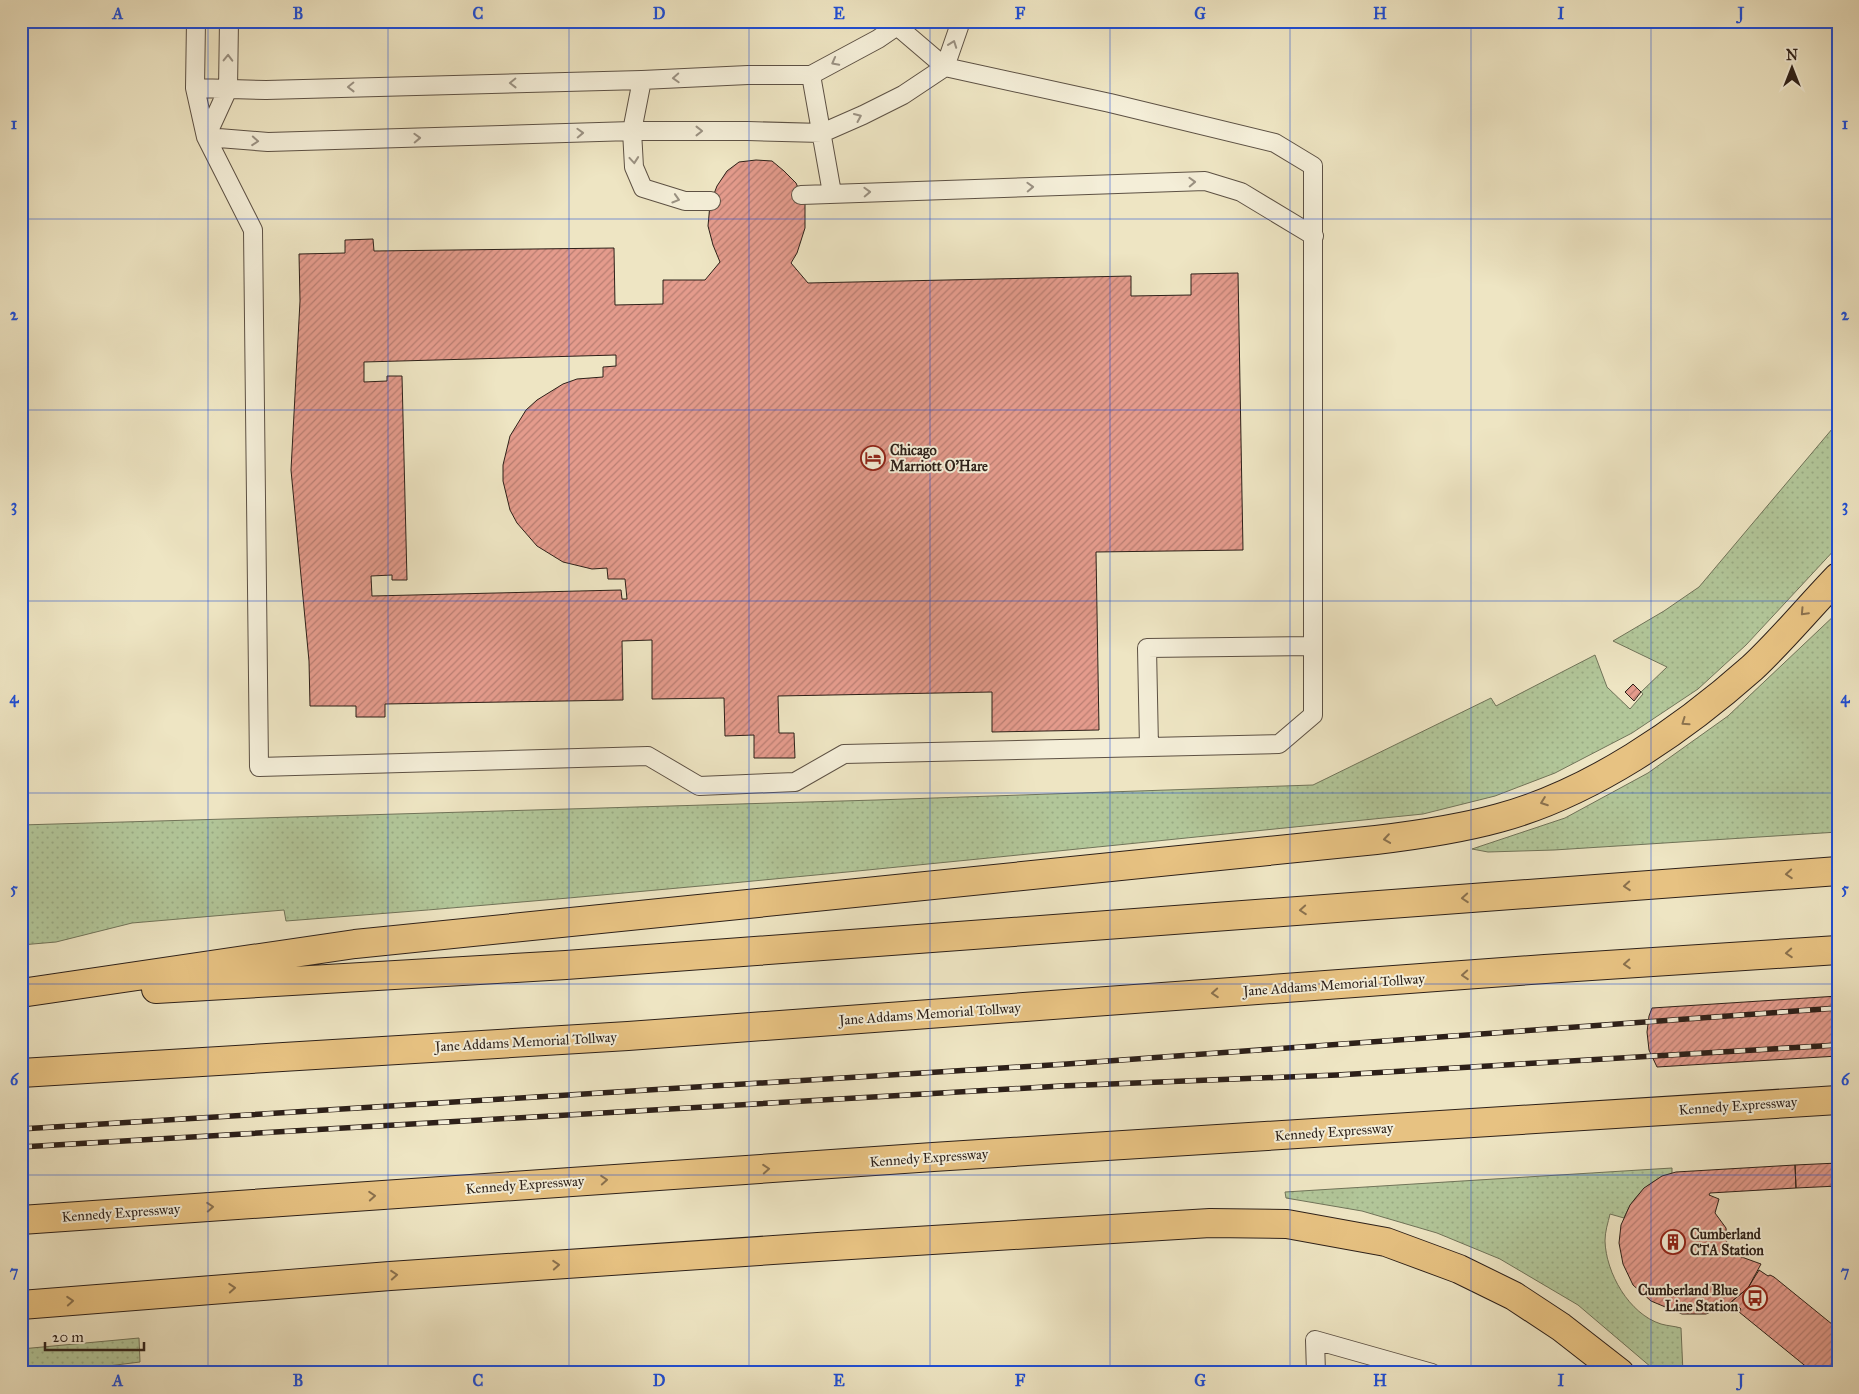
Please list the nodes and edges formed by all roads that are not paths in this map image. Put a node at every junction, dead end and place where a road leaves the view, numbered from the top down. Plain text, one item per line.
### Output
1 (196, 21) edge
2 (229, 21) edge
3 (961, 21) edge
4 (898, 24) edge
5 (945, 67) junction
6 (811, 75) junction
7 (642, 80) junction
8 (196, 88) junction
9 (228, 89) junction
10 (632, 131) junction
11 (822, 133) junction
12 (206, 137) junction
13 (832, 194) junction
14 (801, 195) dead end
15 (711, 201) dead end
16 (1314, 236) junction
17 (1838, 577) edge
18 (1312, 646) junction
19 (1149, 747) junction
20 (1838, 871) edge
21 (1838, 950) edge
22 (21, 993) edge
23 (21, 997) edge
24 (21, 1073) edge
25 (1838, 1100) edge
26 (21, 1220) edge
27 (21, 1305) edge
28 (1316, 1373) edge
29 (1432, 1373) edge
30 (1620, 1373) edge

1 - 8 lane
9 -> 2 lane
5 -> 3 lane
4 - 5 lane
4 -> 6 lane
11 -> 5 lane
5 - 16 lane
6 -> 7 lane
6 - 11 lane
7 -> 9 lane
7 - 10 lane
8 - 9 lane
8 - 12 lane
9 - 12 lane
10 -> 11 lane
12 -> 10 lane
10 -> 15 lane
11 - 13 lane
12 - 19 lane
13 - 14 lane
13 -> 16 lane
16 - 18 lane
17 -> 22 highway
18 - 19 lane
18 - 19 lane
20 -> 23 highway
21 -> 24 highway, Jane Addams Memorial Tollway
26 -> 25 highway, Kennedy Expressway
27 -> 30 highway
28 - 29 lane

